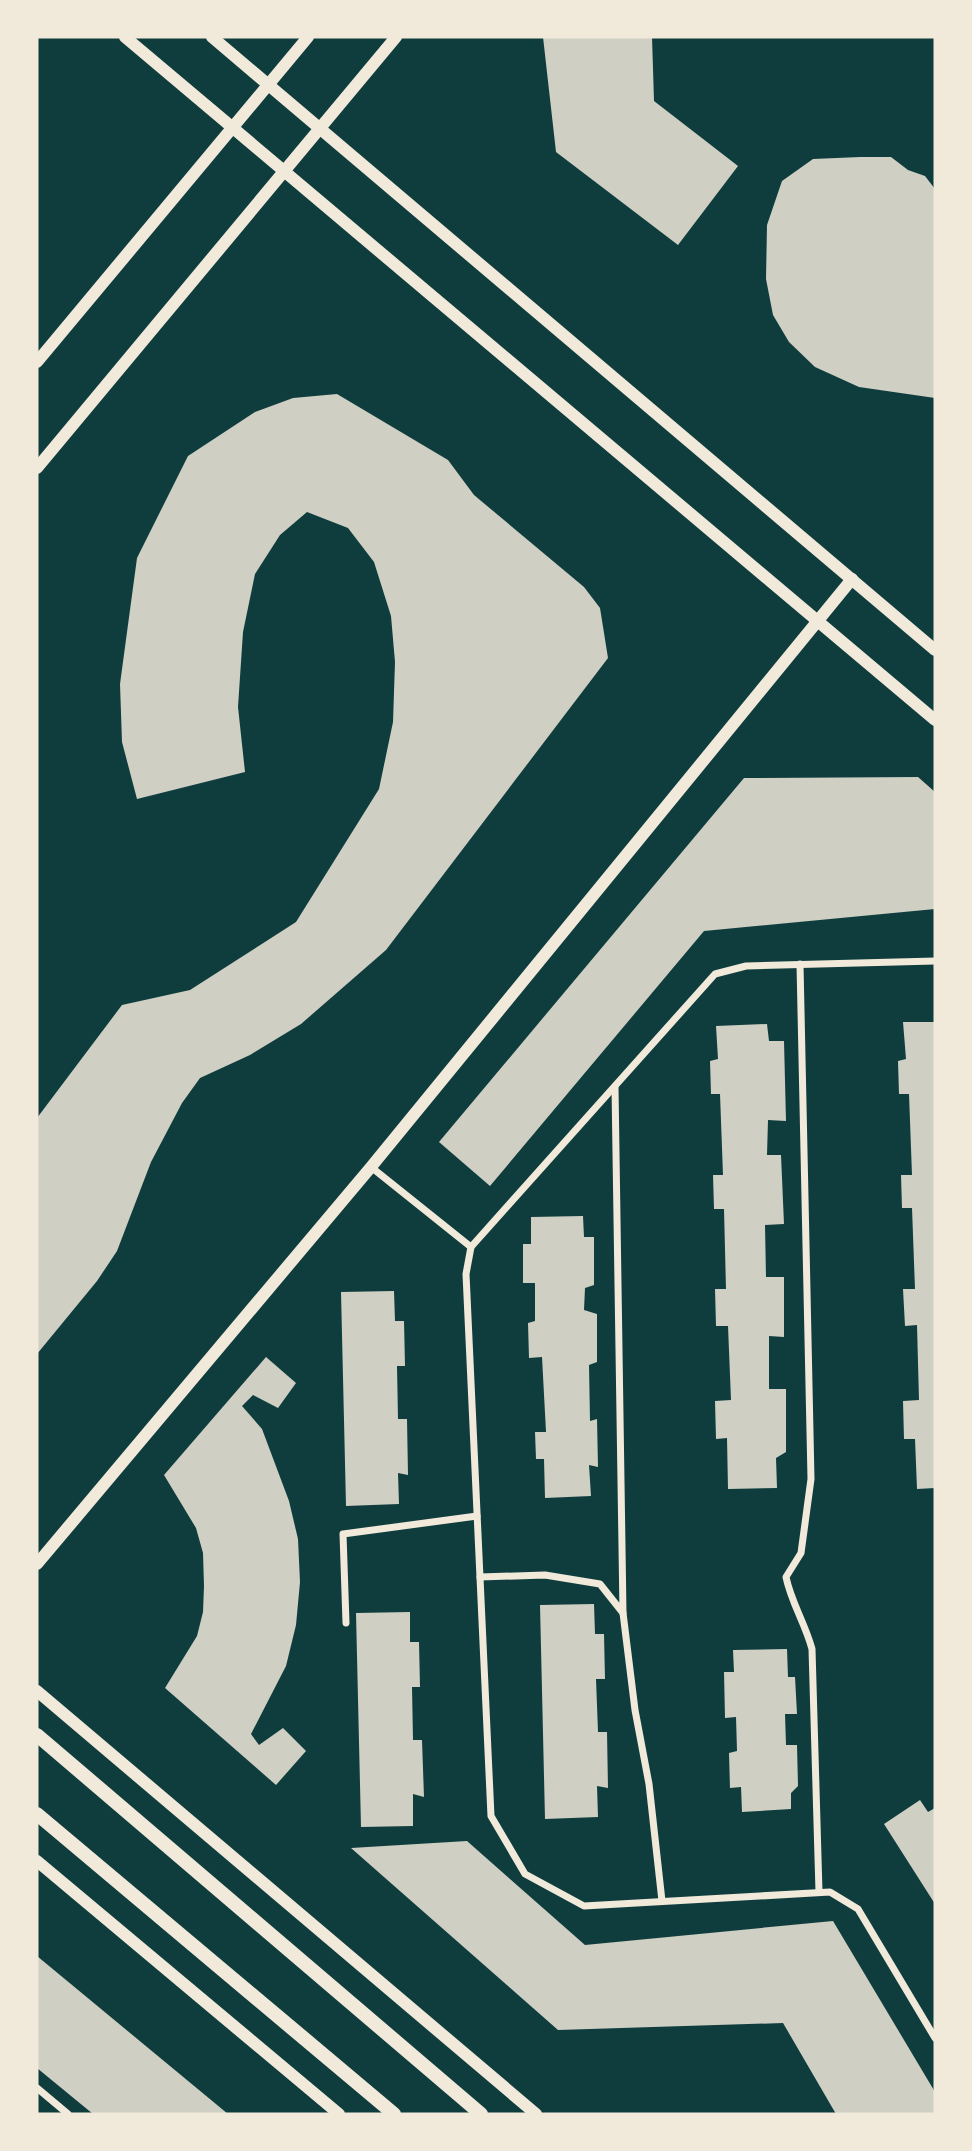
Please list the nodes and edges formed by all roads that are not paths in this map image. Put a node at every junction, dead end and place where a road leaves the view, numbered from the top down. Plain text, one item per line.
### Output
1 (125, 37) edge
2 (212, 37) edge
3 (308, 37) edge
4 (396, 37) edge
5 (268, 84) junction
6 (232, 127) junction
7 (320, 128) junction
8 (284, 171) junction
9 (37, 362) edge
10 (37, 468) edge
11 (852, 579) junction
12 (818, 621) junction
13 (935, 650) edge
14 (935, 720) edge
15 (935, 961) edge
16 (800, 964) junction
17 (615, 1086) junction
18 (371, 1167) junction
19 (471, 1247) junction
20 (477, 1516) junction
21 (37, 1564) edge
22 (480, 1577) junction
23 (623, 1613) junction
24 (346, 1623) dead end
25 (37, 1691) edge
26 (37, 1735) edge
27 (37, 1814) edge
28 (37, 1861) edge
29 (819, 1892) junction
30 (662, 1901) junction
31 (935, 2038) edge
32 (37, 2088) edge
33 (68, 2114) edge
34 (339, 2114) edge
35 (394, 2114) edge
36 (481, 2114) edge
37 (536, 2114) edge

1 - 6 street
2 - 5 street
3 - 5 street
4 - 7 street
5 - 6 street
5 - 7 street
6 - 8 street
6 - 9 street
7 - 8 street
7 - 11 street
8 - 10 street
8 - 12 street
11 - 12 street
11 - 13 street
12 - 14 street
12 - 18 street
15 - 16 street
16 - 17 street
16 - 29 street
17 - 19 street
17 - 23 street
18 - 19 street
18 - 21 street
19 - 20 street
20 - 22 street
20 - 24 street
22 - 23 street
22 - 30 street
23 - 30 street
25 - 37 street
26 - 36 main road
27 - 35 main road
28 - 34 street
29 - 30 street
29 - 31 street
32 - 33 street

